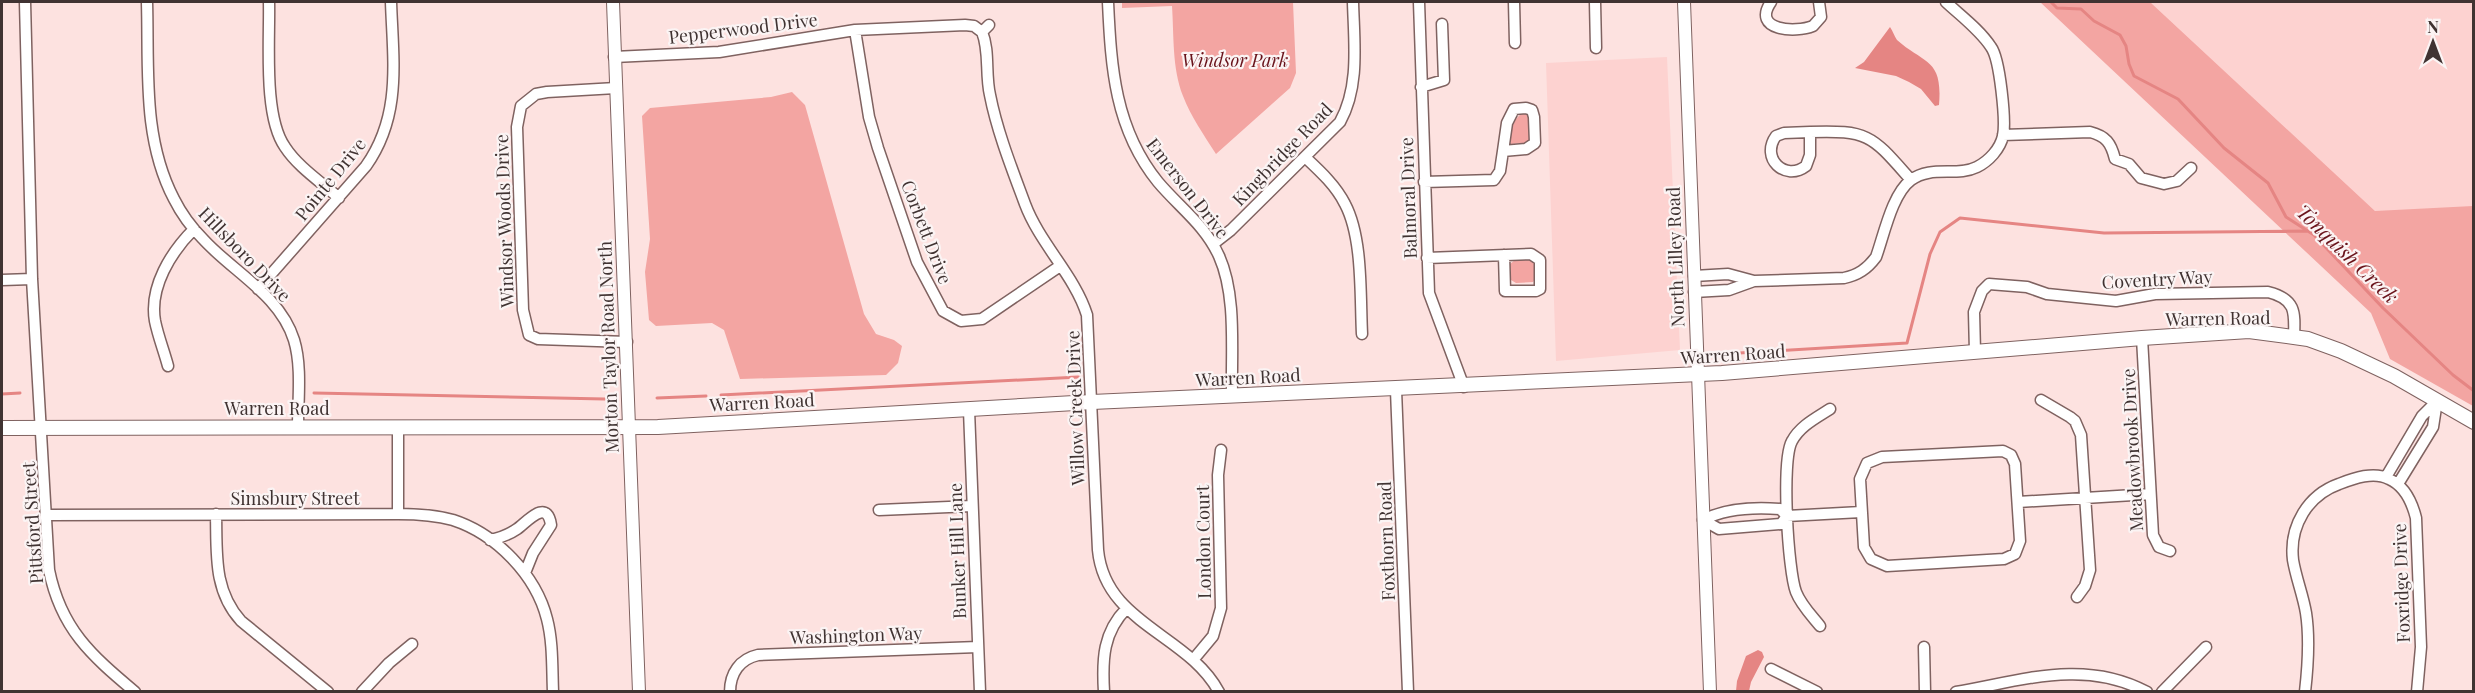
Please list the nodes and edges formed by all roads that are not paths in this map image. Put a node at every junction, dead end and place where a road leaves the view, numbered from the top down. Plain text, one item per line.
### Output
1 (25, 2) edge
2 (147, 2) edge
3 (269, 2) edge
4 (391, 2) edge
5 (613, 2) edge
6 (1108, 2) edge
7 (1353, 2) edge
8 (1419, 2) edge
9 (1514, 2) edge
10 (1595, 2) edge
11 (1684, 2) edge
12 (1771, 2) edge
13 (1819, 2) edge
14 (1946, 2) edge
15 (1442, 24) dead end
16 (986, 28) joint
17 (855, 30) junction
18 (1515, 44) dead end
19 (1596, 48) dead end
20 (614, 57) junction
21 (1422, 87) junction
22 (616, 88) junction
23 (1810, 132) junction
24 (2003, 135) junction
25 (1503, 151) dead end
26 (1306, 158) junction
27 (2191, 168) dead end
28 (1911, 180) junction
29 (1424, 182) junction
30 (339, 198) junction
31 (194, 229) junction
32 (1213, 244) junction
33 (1504, 255) junction
34 (1427, 258) junction
35 (1060, 266) junction
36 (1694, 276) junction
37 (32, 279) junction
38 (2, 280) edge
39 (1754, 281) junction
40 (258, 289) junction
41 (1694, 292) junction
42 (1362, 334) dead end
43 (2294, 337) junction
44 (2142, 338) junction
45 (627, 342) junction
46 (1975, 352) junction
47 (168, 366) dead end
48 (1698, 375) junction
49 (1464, 387) junction
50 (1396, 390) junction
51 (1232, 396) junction
52 (2041, 400) dead end
53 (2437, 401) junction
54 (1092, 402) junction
55 (1830, 409) dead end
56 (969, 410) junction
57 (2474, 422) edge
58 (298, 426) junction
59 (398, 427) junction
60 (2, 428) edge
61 (39, 428) junction
62 (630, 428) junction
63 (1221, 450) dead end
64 (2392, 481) junction
65 (2150, 495) junction
66 (2087, 499) junction
67 (2018, 502) junction
68 (972, 507) junction
69 (879, 510) dead end
70 (1861, 512) junction
71 (216, 514) junction
72 (399, 514) junction
73 (45, 515) junction
74 (1787, 516) junction
75 (1703, 520) junction
76 (490, 540) junction
77 (2170, 551) dead end
78 (525, 573) junction
79 (2077, 597) dead end
80 (1127, 608) junction
81 (1820, 626) dead end
82 (412, 644) dead end
83 (978, 646) junction
84 (1924, 647) dead end
85 (2206, 647) dead end
86 (1193, 660) junction
87 (1771, 669) dead end
88 (1973, 690) edge
89 (135, 692) edge
90 (328, 692) edge
91 (362, 692) edge
92 (553, 692) edge
93 (639, 692) edge
94 (730, 692) edge
95 (980, 692) edge
96 (1104, 692) edge
97 (1219, 692) edge
98 (1408, 692) edge
99 (1710, 692) edge
100 (1817, 692) edge
101 (1925, 692) edge
102 (1956, 692) edge
103 (2147, 692) edge
104 (2162, 692) edge
105 (2305, 692) edge
106 (2417, 692) edge

1 - 37 street, Pittsford Street
2 - 31 street, Hillsboro Drive
3 - 30 street
4 - 30 street, Pointe Drive
5 - 20 street, Morton Taylor Road North
6 - 32 street, Emerson Drive
7 - 26 street, Kingbridge Road
8 - 21 street, Balmoral Drive
9 - 18 street
10 - 19 street
11 - 36 street, North Lilley Road
12 - 13 street
14 - 24 street
15 - 21 street
16 - 17 street, Pepperwood Drive
16 - 35 street, Willow Creek Drive
17 - 20 street, Pepperwood Drive
17 - 35 street, Corbett Drive
20 - 22 street, Morton Taylor Road North
21 - 29 street, Balmoral Drive
22 - 45 street, Morton Taylor Road North
22 - 45 street, Windsor Woods Drive
23 - 23 street
23 - 28 street
24 - 27 street
24 - 28 street
25 - 29 street
26 - 32 street, Kingbridge Road
26 - 42 street
28 - 39 street
29 - 34 street, Balmoral Drive
30 - 40 street, Pointe Drive
31 - 40 street, Hillsboro Drive
31 - 47 street
32 - 51 street, Emerson Drive
33 - 33 street
33 - 34 street
34 - 49 street, Balmoral Drive
35 - 54 street, Willow Creek Drive
36 - 39 street
36 - 41 street, North Lilley Road
37 - 38 street
37 - 61 street, Pittsford Street
39 - 41 street
40 - 58 street, Hillsboro Drive
41 - 48 street, North Lilley Road
43 - 44 main road, Warren Road
43 - 46 street, Coventry Way
43 - 53 main road, Warren Road
44 - 46 main road, Warren Road
44 - 65 street, Meadowbrook Drive
45 - 62 street, Morton Taylor Road North
46 - 48 main road, Warren Road
48 - 49 main road, Warren Road
48 - 75 street, North Lilley Road
49 - 50 main road, Warren Road
50 - 51 main road, Warren Road
50 - 98 street, Foxthorn Road
51 - 54 main road, Warren Road
52 - 66 street
53 - 57 main road, Warren Road
53 - 64 street
53 - 64 street
54 - 56 main road, Warren Road
54 - 80 street, Willow Creek Drive
55 - 74 street
56 - 62 main road, Warren Road
56 - 68 street, Bunker Hill Lane
58 - 59 main road, Warren Road
58 - 61 main road, Warren Road
59 - 62 main road, Warren Road
59 - 72 street
60 - 61 main road, Warren Road
61 - 73 street, Pittsford Street
62 - 93 street, Morton Taylor Road North
63 - 86 street, London Court
64 - 105 street
64 - 106 street, Foxridge Drive
65 - 66 street
65 - 77 street, Meadowbrook Drive
66 - 67 street
66 - 79 street
67 - 70 street
67 - 70 street
68 - 69 street
68 - 83 street, Bunker Hill Lane
70 - 74 street
71 - 72 street, Simsbury Street
71 - 73 street, Simsbury Street
71 - 90 street
72 - 76 street, Simsbury Street
73 - 89 street, Pittsford Street
74 - 75 street
74 - 75 street
74 - 81 street
75 - 99 street, North Lilley Road
76 - 78 street, Simsbury Street
76 - 78 street
78 - 92 street, Simsbury Street
80 - 86 street, Willow Creek Drive
80 - 96 street
82 - 91 street
83 - 94 street, Washington Way
83 - 95 street, Bunker Hill Lane
84 - 101 street
85 - 104 street
86 - 97 street, Willow Creek Drive
87 - 100 street
88 - 102 street
88 - 103 street

